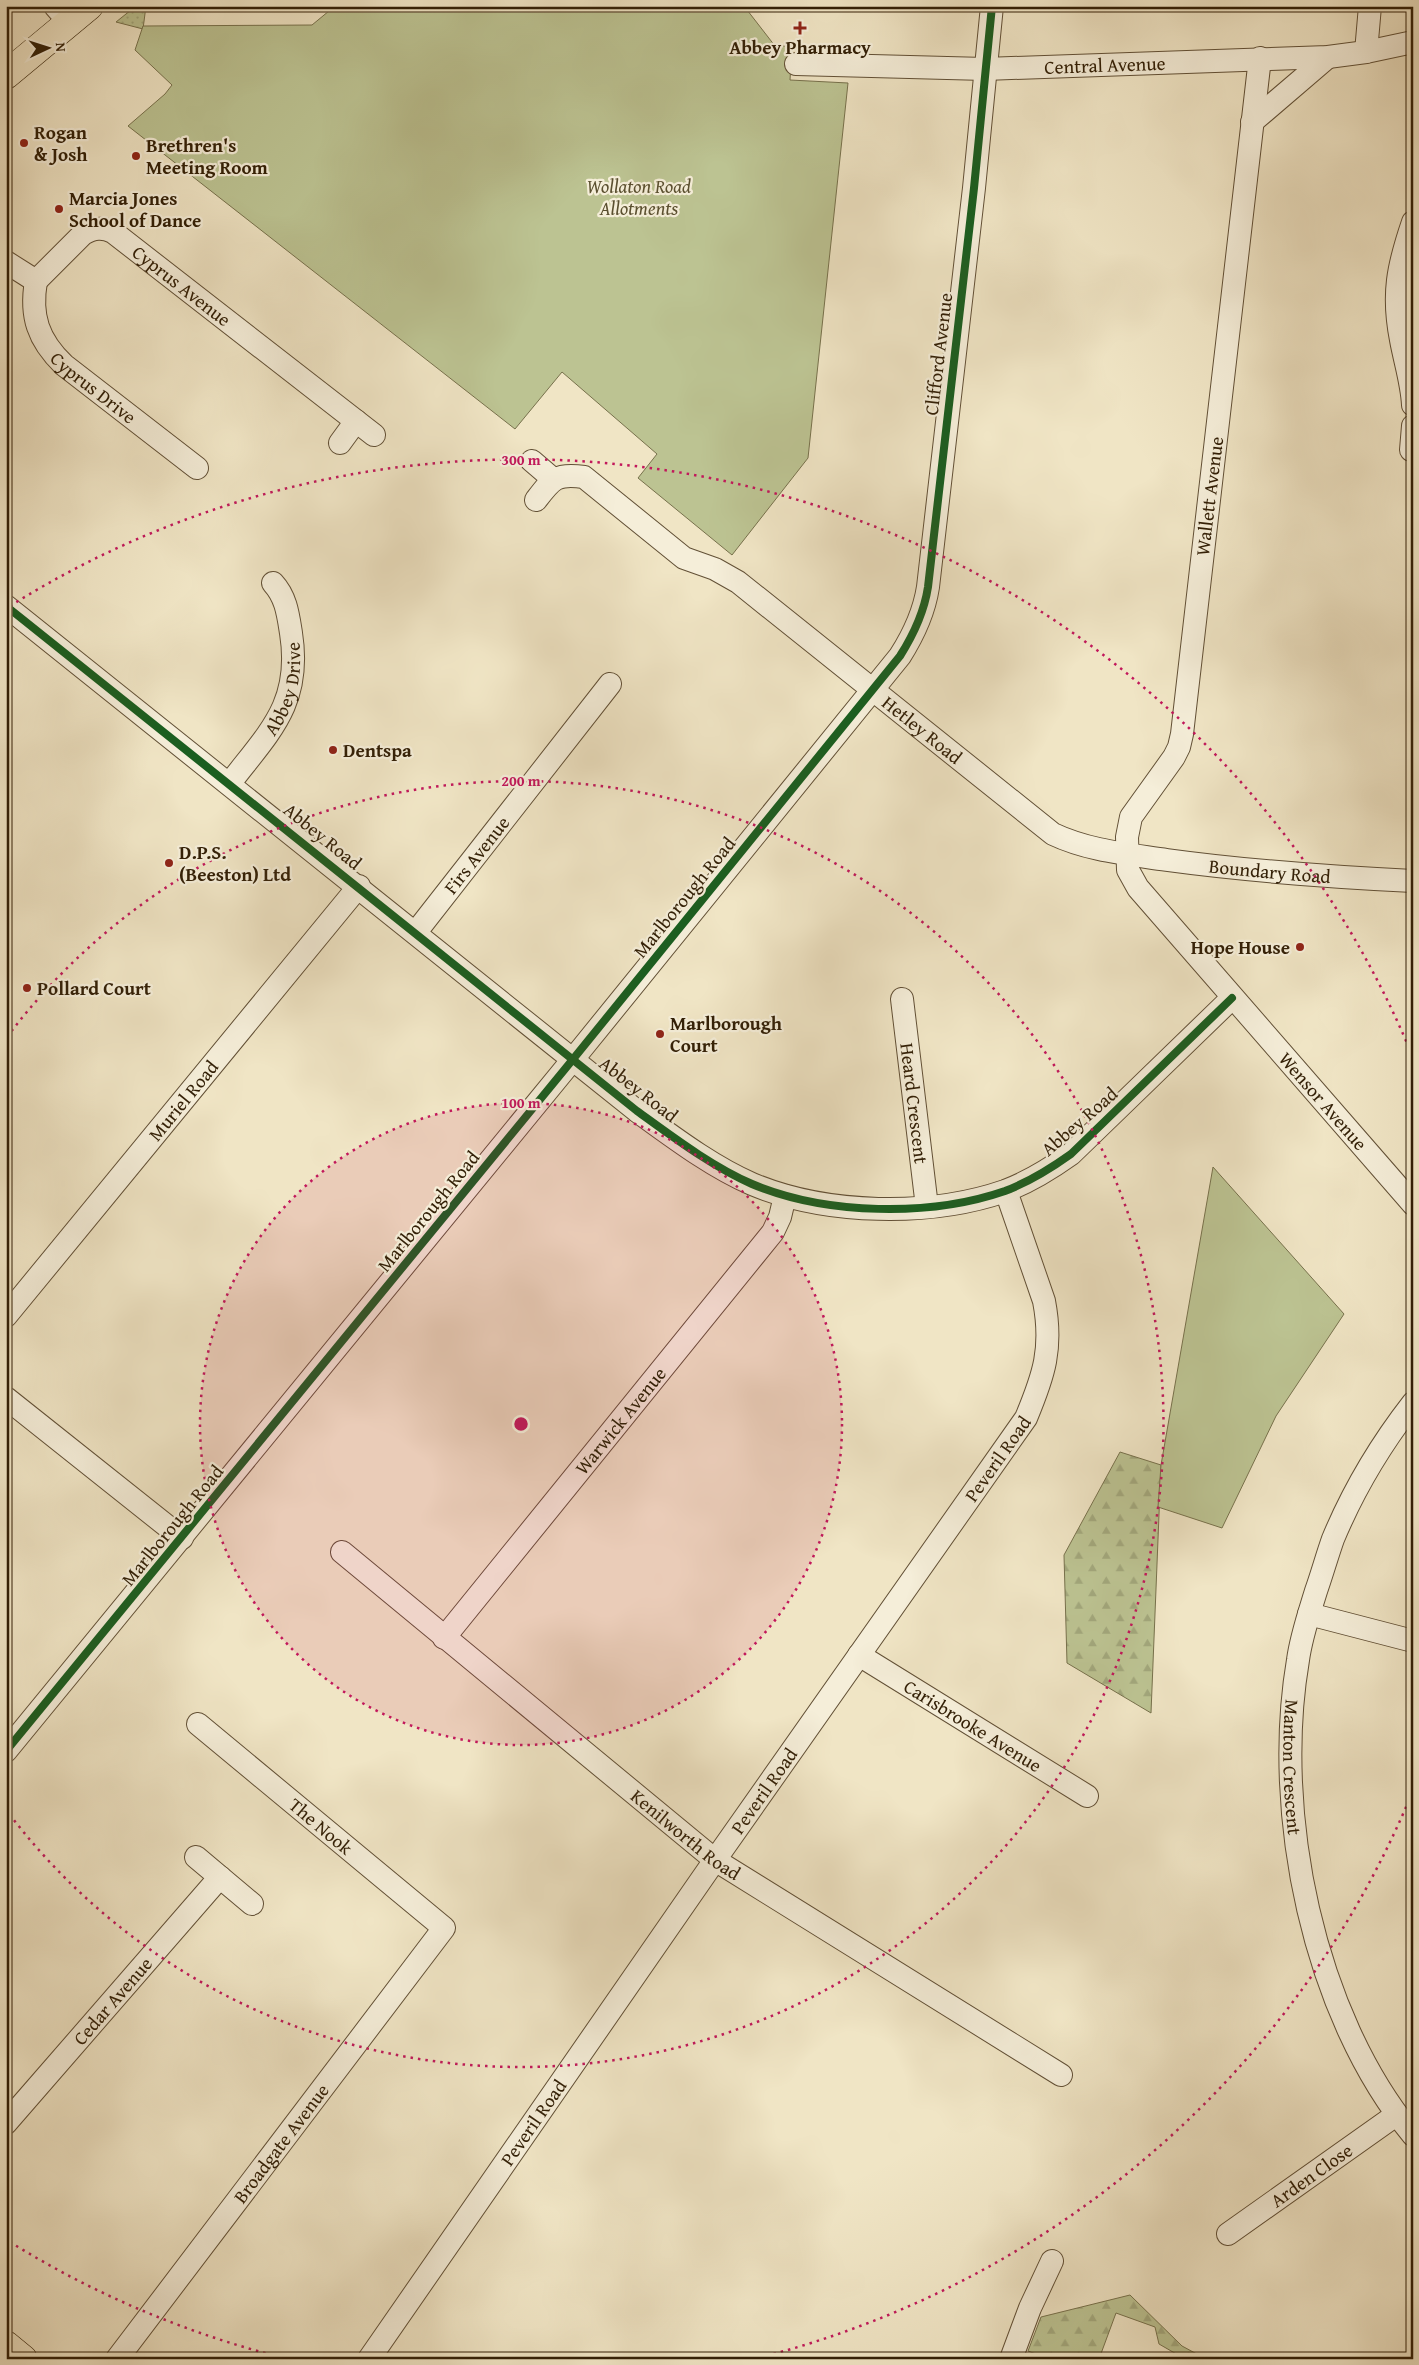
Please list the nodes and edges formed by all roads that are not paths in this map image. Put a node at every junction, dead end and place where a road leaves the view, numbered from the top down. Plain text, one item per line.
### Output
1 (992, 6) edge
2 (1370, 6) edge
3 (71, 12) edge
4 (1413, 42) edge
5 (1366, 52) junction
6 (1328, 57) junction
7 (1260, 58) junction
8 (796, 64) dead end
9 (985, 69) junction
10 (6, 75) edge
11 (1252, 122) junction
12 (1413, 222) edge
13 (6, 262) edge
14 (36, 281) junction
15 (1405, 289) edge
16 (1413, 405) edge
17 (356, 421) junction
18 (1413, 426) edge
19 (374, 435) dead end
20 (340, 443) dead end
21 (1412, 450) edge
22 (532, 460) dead end
23 (196, 468) dead end
24 (553, 479) junction
25 (536, 500) dead end
26 (273, 583) dead end
27 (6, 606) edge
28 (610, 684) dead end
29 (873, 690) junction
30 (230, 783) junction
31 (1128, 854) junction
32 (1413, 881) edge
33 (360, 886) junction
34 (416, 932) junction
35 (1232, 998) junction
36 (902, 999) dead end
37 (574, 1058) junction
38 (1006, 1191) junction
39 (786, 1196) junction
40 (1413, 1204) edge
41 (928, 1207) junction
42 (6, 1316) edge
43 (6, 1398) edge
44 (1413, 1402) edge
45 (182, 1538) junction
46 (342, 1552) dead end
47 (1309, 1614) junction
48 (444, 1638) junction
49 (1413, 1641) edge
50 (859, 1655) junction
51 (198, 1724) dead end
52 (6, 1751) edge
53 (1087, 1796) dead end
54 (196, 1856) dead end
55 (715, 1860) junction
56 (220, 1877) junction
57 (252, 1904) dead end
58 (444, 1928) joint
59 (1061, 2075) dead end
60 (1396, 2115) junction
61 (6, 2123) edge
62 (1413, 2135) edge
63 (1228, 2234) dead end
64 (1052, 2261) dead end
65 (6, 2345) edge
66 (1014, 2358) edge
67 (22, 2359) edge
68 (117, 2359) edge
69 (369, 2359) edge

1 - 9 street, Clifford Avenue
2 - 5 street
3 - 10 main road
4 - 5 street, Central Avenue
5 - 6 street, Central Avenue
6 - 7 street, Central Avenue
6 - 11 street
7 - 9 street, Central Avenue
7 - 11 street, Wallett Avenue
8 - 9 street, Central Avenue
9 - 29 street, Clifford Avenue
11 - 31 street, Wallett Avenue
12 - 15 street
13 - 14 street
14 - 17 street, Cyprus Avenue
14 - 23 street, Cyprus Drive
15 - 16 street
17 - 19 street, Cyprus Avenue
17 - 20 street
18 - 21 street
22 - 24 street
24 - 25 street
24 - 29 street, Hetley Road
26 - 30 street, Abbey Drive
27 - 30 street, Abbey Road
28 - 34 street, Firs Avenue
29 - 31 street, Hetley Road
29 - 37 street, Marlborough Road
30 - 33 street, Abbey Road
31 - 32 street, Boundary Road
31 - 35 street
33 - 34 street, Abbey Road
33 - 42 street, Muriel Road
34 - 37 street, Abbey Road
35 - 38 street, Abbey Road
35 - 40 street, Wensor Avenue
36 - 41 street, Heard Crescent
37 - 39 street, Abbey Road
37 - 45 street, Marlborough Road
38 - 41 street, Abbey Road
38 - 50 street, Peveril Road
39 - 41 street, Abbey Road
39 - 48 street, Warwick Avenue
43 - 45 street
44 - 47 street, Manton Crescent
45 - 52 street, Marlborough Road
46 - 48 street, Kenilworth Road
47 - 49 street
47 - 60 street, Manton Crescent
48 - 55 street, Kenilworth Road
50 - 53 street, Carisbrooke Avenue
50 - 55 street, Peveril Road
51 - 58 street, The Nook
54 - 56 street
55 - 59 street, Kenilworth Road
55 - 69 street, Peveril Road
56 - 57 street
56 - 61 street, Cedar Avenue
58 - 68 street, Broadgate Avenue
60 - 62 street, Manton Crescent
60 - 63 street, Arden Close
64 - 66 street
65 - 67 main road

